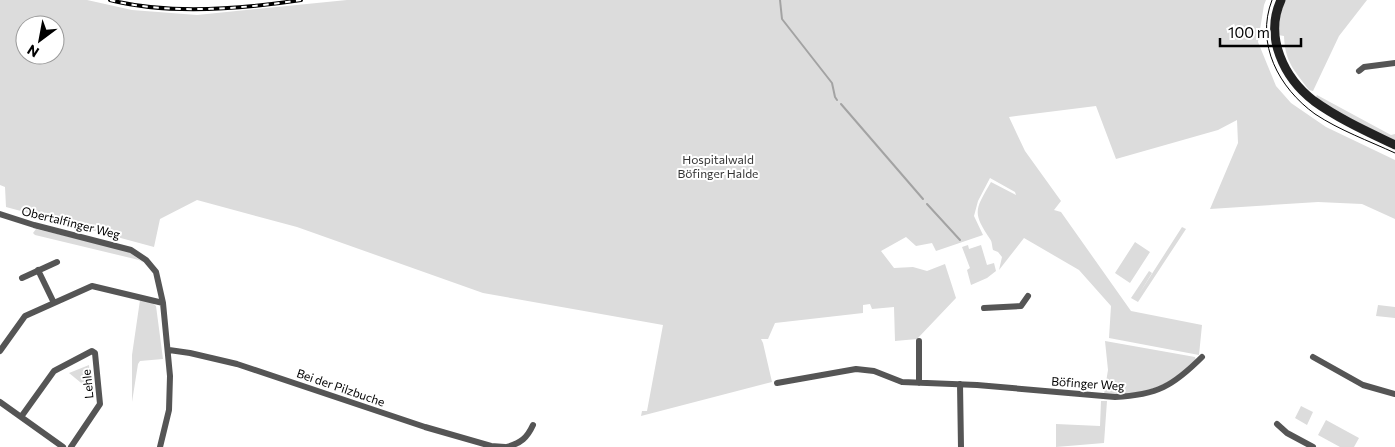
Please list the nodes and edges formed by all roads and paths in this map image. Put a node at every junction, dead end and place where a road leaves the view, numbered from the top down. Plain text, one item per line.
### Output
1 (1281, 0) edge
2 (1395, 63) edge
3 (1359, 71) dead end
4 (1395, 145) edge
5 (0, 214) edge
6 (57, 262) dead end
7 (38, 270) junction
8 (22, 278) dead end
9 (1028, 296) dead end
10 (54, 303) junction
11 (163, 303) junction
12 (984, 308) dead end
13 (919, 341) dead end
14 (169, 350) junction
15 (0, 351) edge
16 (1202, 357) dead end
17 (1313, 357) dead end
18 (919, 383) junction
19 (777, 384) dead end
20 (960, 384) junction
21 (1395, 394) edge
22 (0, 402) edge
23 (22, 417) junction
24 (1277, 424) dead end
25 (533, 425) dead end
26 (961, 445) edge
27 (63, 447) edge
28 (71, 447) edge
29 (160, 447) edge
30 (506, 447) edge
31 (1313, 447) edge

1 - 4 street
2 - 3 street
5 - 11 street, Obertalfinger Weg
6 - 7 street
7 - 8 street
7 - 10 street
9 - 12 street
10 - 11 street
10 - 15 street
11 - 14 street, Obertalfinger Weg
13 - 18 street
14 - 29 street, Obertalfinger Weg
14 - 30 street, Bei der Pilzbuche
16 - 20 street, Böfinger Weg
17 - 21 street
18 - 19 street, Böfinger Weg
18 - 20 street, Böfinger Weg
20 - 26 street
22 - 23 street
23 - 27 street
23 - 28 street, Lehle
24 - 31 street
25 - 30 street, Bei der Pilzbuche

